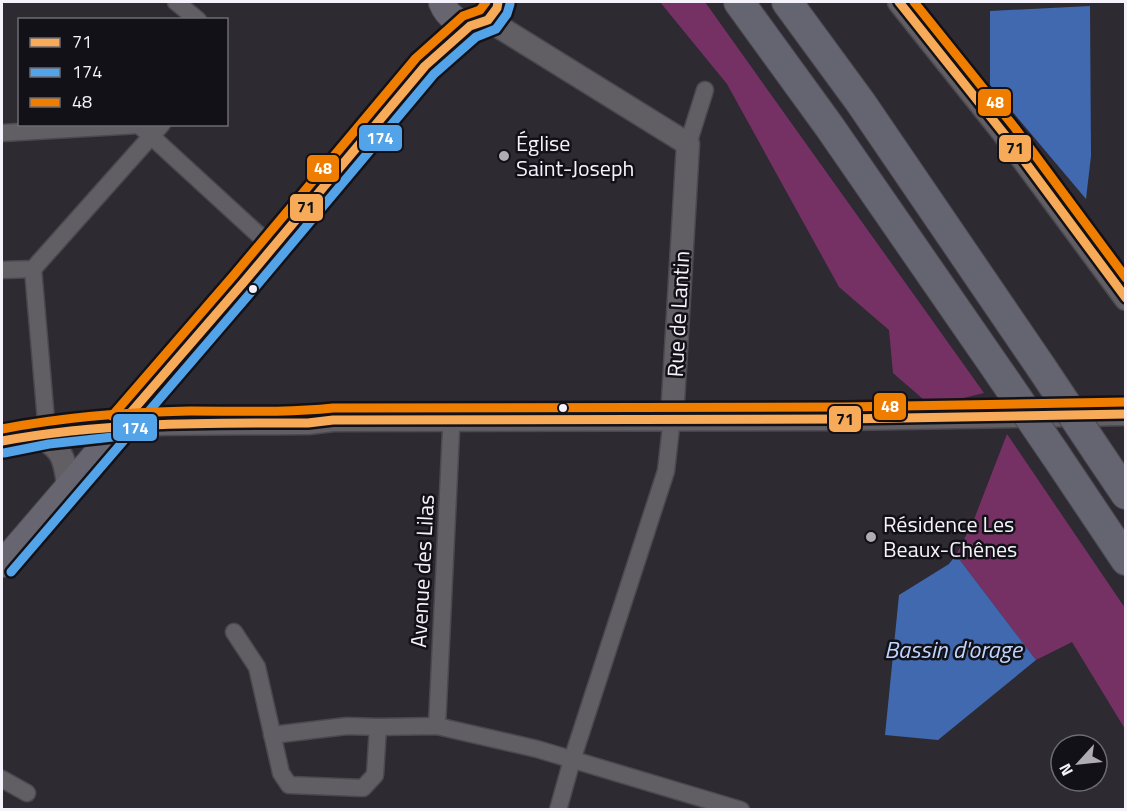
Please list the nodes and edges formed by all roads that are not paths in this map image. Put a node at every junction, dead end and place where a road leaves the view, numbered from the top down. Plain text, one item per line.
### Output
1 (176, 2) edge
2 (442, 2) edge
3 (739, 2) edge
4 (787, 2) edge
5 (899, 2) edge
6 (485, 16) edge
7 (196, 18) edge
8 (425, 66) junction
9 (705, 90) dead end
10 (157, 130) edge
11 (2, 133) edge
12 (688, 144) junction
13 (273, 247) junction
14 (33, 269) junction
15 (2, 270) edge
16 (1125, 299) edge
17 (154, 386) junction
18 (1125, 414) edge
19 (672, 418) junction
20 (449, 419) junction
21 (163, 423) junction
22 (121, 424) junction
23 (40, 433) junction
24 (2, 441) edge
25 (68, 486) junction
26 (1125, 494) edge
27 (1125, 560) edge
28 (2, 564) edge
29 (234, 632) dead end
30 (437, 726) junction
31 (378, 727) junction
32 (272, 735) junction
33 (572, 760) junction
34 (2, 779) edge
35 (27, 793) dead end
36 (558, 810) edge
37 (741, 810) edge

1 - 7 street
2 - 6 main road
2 - 8 main road
3 - 27 highway, bridge
4 - 26 highway, bridge
5 - 16 main road
6 - 8 main road
6 - 12 main road
8 - 13 main road
9 - 12 street
10 - 11 street
10 - 13 street
10 - 14 street
12 - 19 main road, Rue de Lantin
13 - 17 main road
14 - 15 street
14 - 23 street
17 - 21 main road
17 - 22 main road
18 - 19 main road
19 - 20 main road
19 - 33 street, Rue de Lantin
20 - 21 main road
20 - 30 street, Avenue des Lilas
21 - 22 main road
22 - 23 main road
22 - 25 main road
23 - 24 main road
23 - 25 main road
25 - 28 main road
29 - 32 street
30 - 31 street
30 - 33 street
31 - 32 street
31 - 32 street
33 - 36 street, Rue de Lantin
33 - 37 street
34 - 35 street

